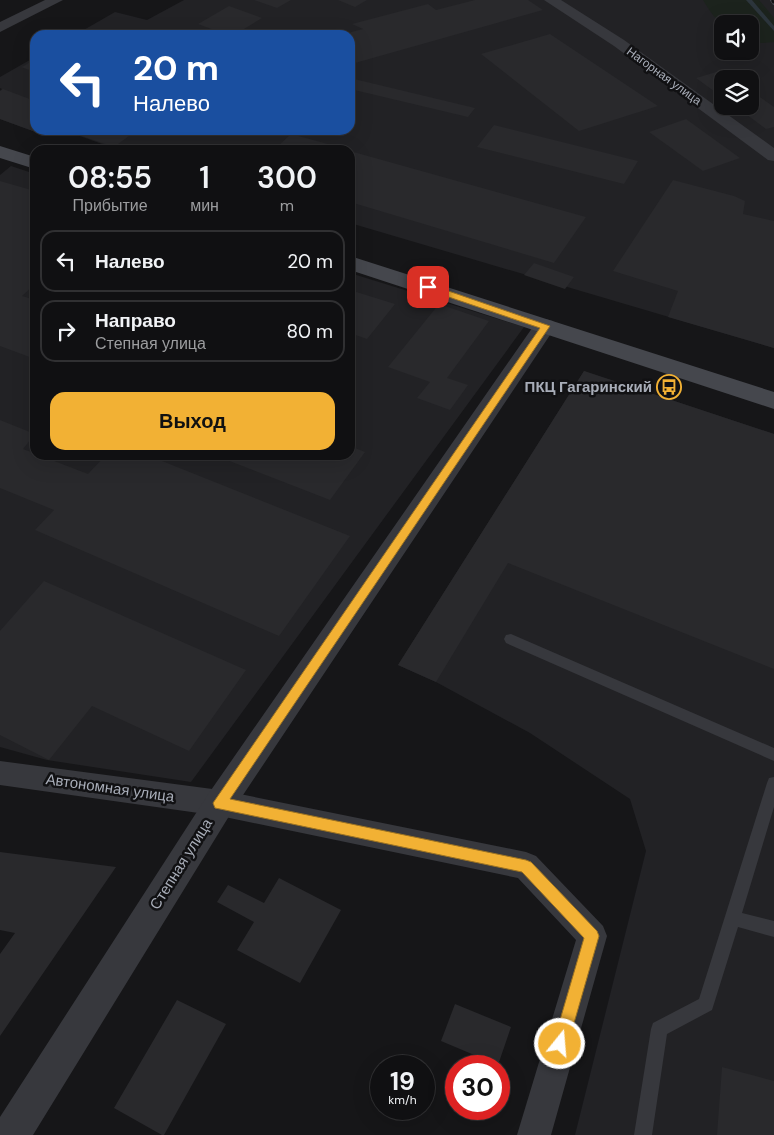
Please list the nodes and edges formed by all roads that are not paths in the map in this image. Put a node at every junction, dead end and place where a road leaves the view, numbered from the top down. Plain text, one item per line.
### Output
1 (56, 0) edge
2 (551, 0) edge
3 (0, 28) edge
4 (0, 152) edge
5 (774, 156) edge
6 (30, 161) edge
7 (355, 265) edge
8 (545, 326) junction
9 (774, 401) edge
10 (511, 638) dead end
11 (774, 755) edge
12 (0, 773) edge
13 (774, 783) edge
14 (220, 803) junction
15 (732, 918) junction
16 (774, 930) edge
17 (11, 1135) edge
18 (534, 1135) edge
19 (643, 1135) edge

1 - 3 street
2 - 5 street, Нагорная улица
4 - 6 main road
7 - 8 main road
8 - 9 main road
8 - 14 street, Степная улица
10 - 11 lane
12 - 14 street, Автономная улица
13 - 15 lane
14 - 17 street, Степная улица
14 - 18 street, Автономная улица
15 - 16 lane
15 - 19 lane

